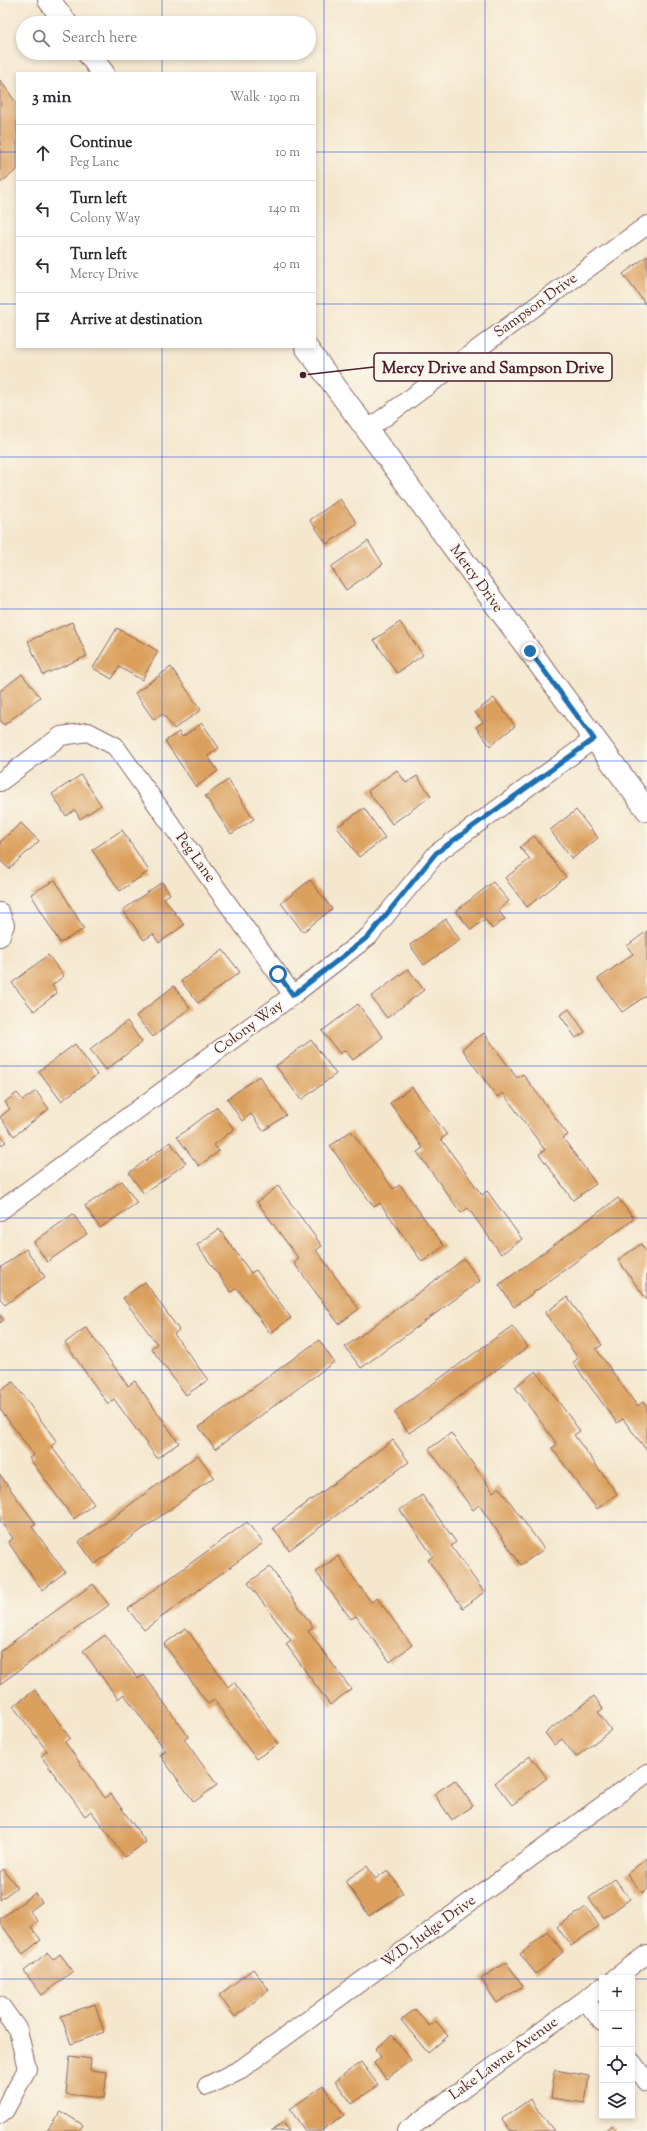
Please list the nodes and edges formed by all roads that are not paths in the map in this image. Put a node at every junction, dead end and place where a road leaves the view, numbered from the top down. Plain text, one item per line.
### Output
1 (49, 0) edge
2 (61, 16) edge
3 (93, 60) edge
4 (102, 72) edge
5 (647, 225) edge
6 (307, 348) edge
7 (367, 430) junction
8 (594, 739) junction
9 (0, 782) edge
10 (647, 810) edge
11 (0, 912) edge
12 (0, 937) edge
13 (293, 995) junction
14 (0, 1211) edge
15 (647, 1773) edge
16 (647, 1954) edge
17 (619, 1975) edge
18 (599, 1989) edge
19 (585, 2000) junction
20 (0, 2005) edge
21 (599, 2018) edge
22 (635, 2066) edge
23 (647, 2082) edge
24 (207, 2086) dead end
25 (0, 2114) edge
26 (406, 2131) edge

1 - 2 street
3 - 4 street
5 - 7 street, Sampson Drive
6 - 7 street, Mercy Drive
7 - 8 street, Mercy Drive
8 - 10 street, Mercy Drive
8 - 13 street, Colony Way
9 - 13 street, Peg Lane
11 - 12 street
13 - 14 street, Colony Way
15 - 24 street, W.D. Judge Drive
16 - 17 street
18 - 19 street, Lake Lawne Avenue
19 - 21 street
19 - 26 street, Lake Lawne Avenue
20 - 25 street
22 - 23 street

